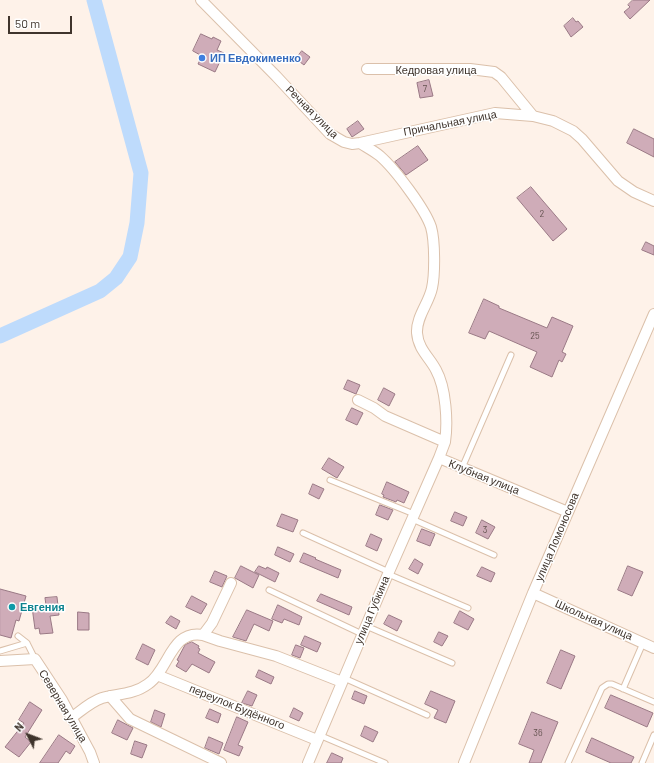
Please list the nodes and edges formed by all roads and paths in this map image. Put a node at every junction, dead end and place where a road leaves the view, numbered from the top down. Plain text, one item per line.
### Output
1 (201, 0) edge
2 (367, 69) dead end
3 (533, 116) junction
4 (360, 143) junction
5 (654, 201) edge
6 (654, 314) edge
7 (511, 355) dead end
8 (358, 400) dead end
9 (445, 442) junction
10 (439, 458) junction
11 (462, 468) junction
12 (330, 480) dead end
13 (568, 512) junction
14 (413, 517) junction
15 (303, 533) dead end
16 (494, 555) dead end
17 (388, 573) junction
18 (231, 583) dead end
19 (269, 590) dead end
20 (533, 593) junction
21 (468, 608) dead end
22 (364, 630) junction
23 (203, 635) junction
24 (18, 636) dead end
25 (27, 643) junction
26 (643, 643) junction
27 (654, 648) edge
28 (0, 651) edge
29 (35, 659) junction
30 (0, 661) edge
31 (452, 663) dead end
32 (157, 675) junction
33 (343, 680) junction
34 (623, 688) junction
35 (110, 696) junction
36 (654, 702) edge
37 (427, 715) dead end
38 (71, 718) junction
39 (654, 735) edge
40 (318, 738) junction
41 (94, 763) edge
42 (221, 763) edge
43 (308, 763) edge
44 (385, 763) edge
45 (464, 763) edge
46 (568, 763) edge
47 (642, 763) edge

1 - 4 street, Речная улица
2 - 3 street, Кедровая улица
3 - 4 street, Причальная улица
3 - 5 street, Причальная улица
4 - 9 street, Речная улица
6 - 13 street, улица Ломоносова
7 - 11 lane
8 - 9 street, Клубная улица
9 - 10 street, Клубная улица
10 - 11 street, Клубная улица
10 - 14 street, улица Губкина
11 - 13 street, Клубная улица
12 - 14 lane
13 - 20 street, улица Ломоносова
14 - 16 lane
14 - 17 street, улица Губкина
15 - 17 lane
17 - 21 lane
17 - 22 street, улица Губкина
18 - 23 street
19 - 22 lane
20 - 26 street, Школьная улица
20 - 45 street, улица Ломоносова
22 - 31 lane
22 - 33 street, улица Губкина
23 - 32 street
23 - 33 street
24 - 25 lane
25 - 28 lane
25 - 29 lane
26 - 27 street, Школьная улица
26 - 34 lane
29 - 30 street, Северная улица
29 - 38 street, Северная улица
32 - 35 street
32 - 40 street, переулок Будённого
33 - 37 lane
33 - 40 street, улица Губкина
34 - 36 lane
34 - 46 lane
35 - 38 street
35 - 42 street
38 - 41 street, Северная улица
39 - 47 lane
40 - 43 street, улица Губкина
40 - 44 lane, переулок Будённого

